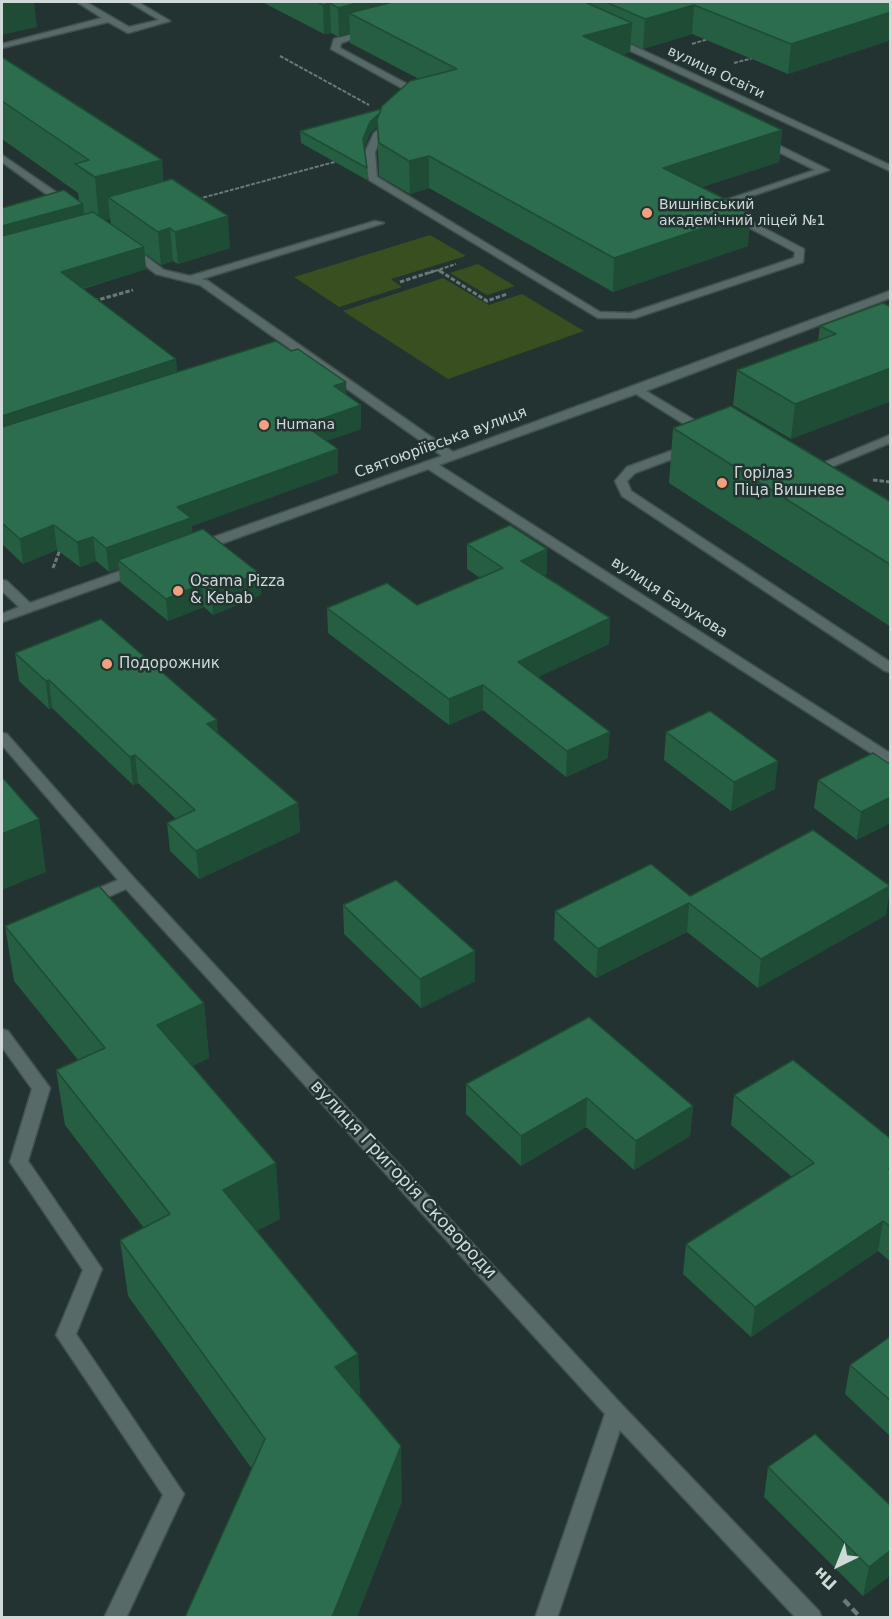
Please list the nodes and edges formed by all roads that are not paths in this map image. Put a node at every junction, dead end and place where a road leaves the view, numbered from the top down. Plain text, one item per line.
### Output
1 (81, 2) edge
2 (134, 2) edge
3 (110, 20) junction
4 (380, 30) edge
5 (605, 36) edge
6 (2, 46) edge
7 (413, 103) edge
8 (405, 111) edge
9 (750, 135) edge
10 (2, 158) edge
11 (891, 168) edge
12 (80, 214) edge
13 (380, 223) dead end
14 (116, 240) edge
15 (187, 277) junction
16 (891, 294) edge
17 (637, 390) junction
18 (891, 439) edge
19 (452, 457) junction
20 (430, 465) junction
21 (808, 471) edge
22 (189, 551) edge
23 (145, 567) edge
24 (2, 584) edge
25 (27, 608) junction
26 (2, 618) edge
27 (891, 668) edge
28 (2, 737) edge
29 (891, 759) edge
30 (128, 882) junction
31 (76, 904) edge
32 (2, 1035) edge
33 (616, 1412) junction
34 (115, 1617) edge
35 (546, 1617) edge
36 (811, 1617) edge

1 - 3 street
2 - 3 street
3 - 6 street
4 - 7 street
5 - 11 street, вулиця Освіти
8 - 9 street
10 - 12 street
13 - 15 street
14 - 15 street
15 - 19 street
16 - 17 street, Святоюріївська вулиця
17 - 19 street, Святоюріївська вулиця
17 - 27 street
18 - 21 street
19 - 20 street, Святоюріївська вулиця
20 - 22 street, Святоюріївська вулиця
20 - 29 street, вулиця Балукова
23 - 25 street
24 - 25 street
25 - 26 street
28 - 30 street, вулиця Григорія Сковороди
30 - 31 street
30 - 33 street, вулиця Григорія Сковороди
32 - 34 street
33 - 35 street
33 - 36 street, вулиця Григорія Сковороди

